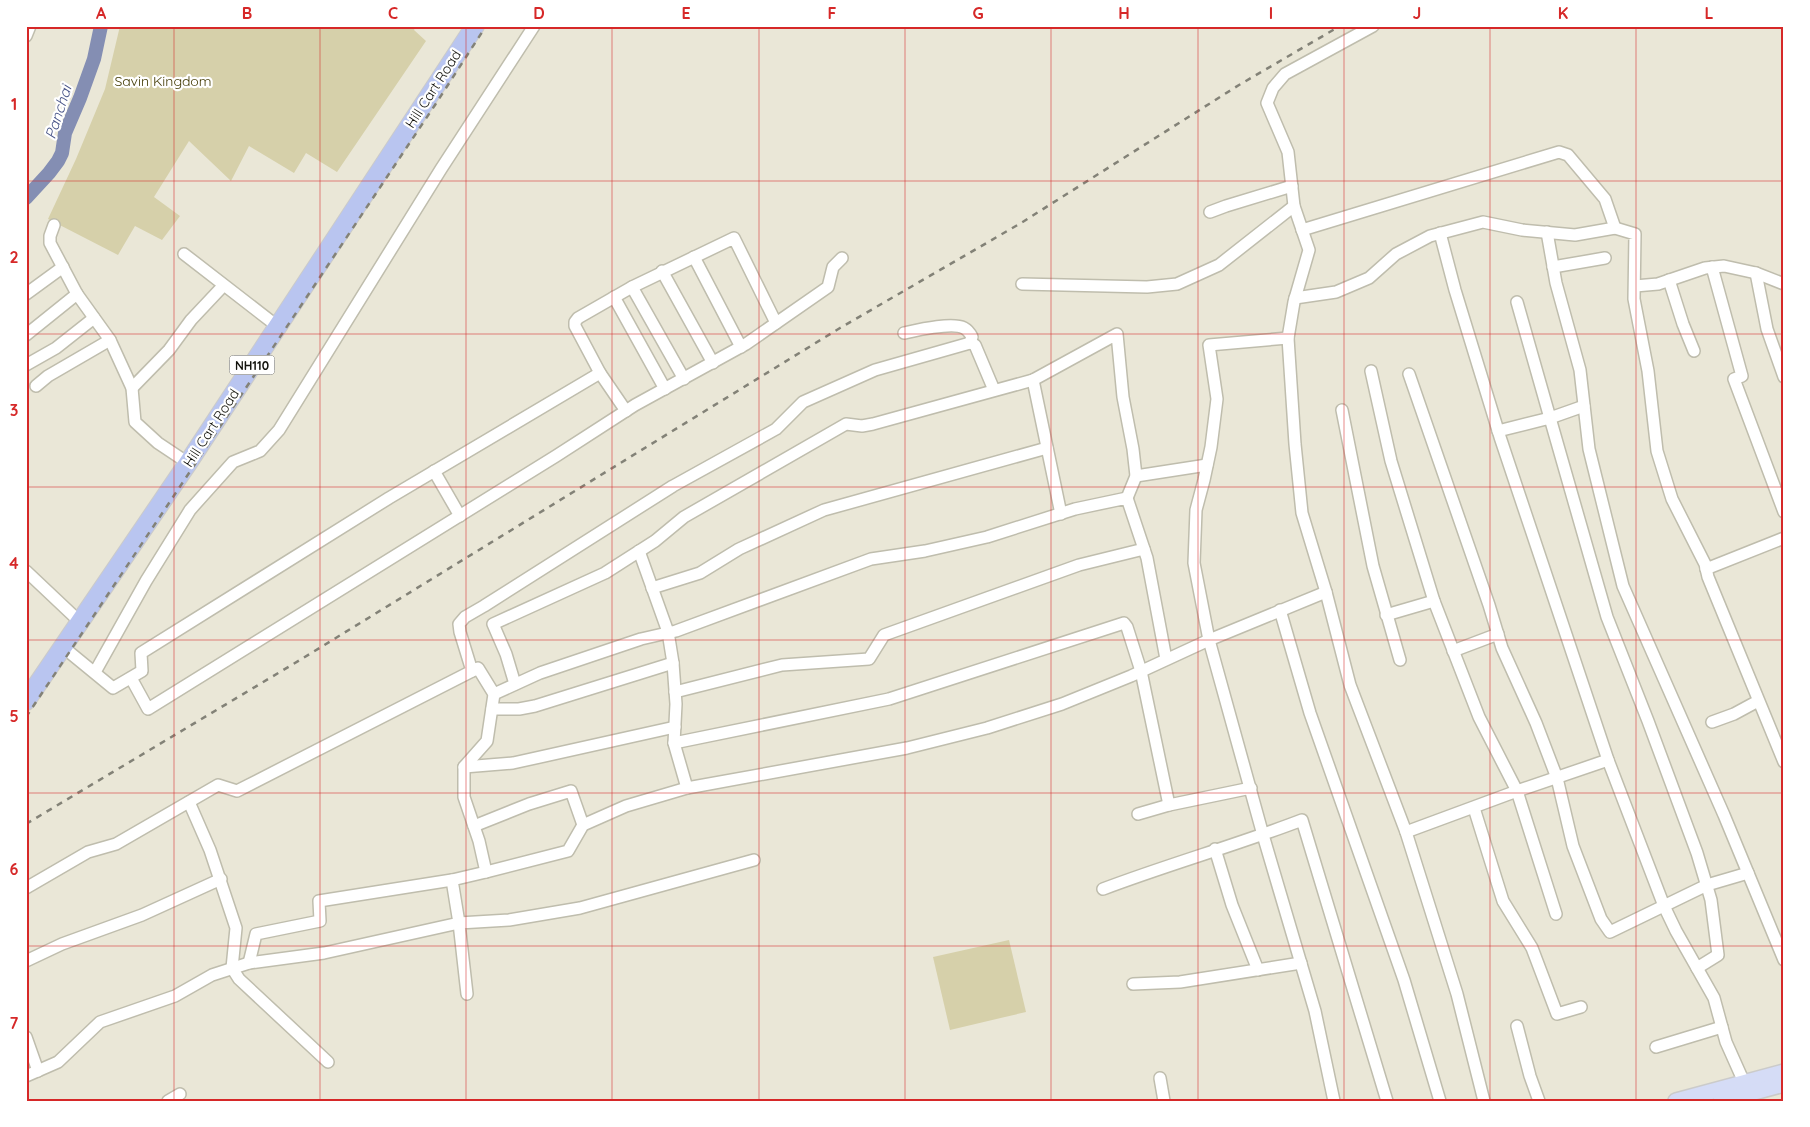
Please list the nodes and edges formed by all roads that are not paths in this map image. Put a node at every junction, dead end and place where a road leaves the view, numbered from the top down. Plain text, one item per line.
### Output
1 (30, 26) edge
2 (475, 26) edge
3 (534, 26) edge
4 (1373, 26) edge
5 (26, 36) edge
6 (1292, 186) junction
7 (1294, 206) junction
8 (1210, 212) dead end
9 (54, 225) dead end
10 (1614, 228) junction
11 (1302, 230) junction
12 (1547, 232) junction
13 (1440, 234) junction
14 (184, 254) dead end
15 (694, 257) junction
16 (842, 258) dead end
17 (1605, 258) dead end
18 (63, 267) junction
19 (1553, 267) junction
20 (1712, 267) junction
21 (662, 271) junction
22 (1756, 273) junction
23 (1669, 280) junction
24 (1022, 284) dead end
25 (1784, 284) edge
26 (223, 286) junction
27 (1635, 286) junction
28 (632, 287) junction
29 (26, 294) edge
30 (78, 294) junction
31 (614, 297) junction
32 (1295, 298) junction
33 (1517, 302) dead end
34 (94, 318) junction
35 (776, 323) junction
36 (277, 326) junction
37 (904, 333) dead end
38 (26, 335) edge
39 (1288, 338) junction
40 (110, 340) junction
41 (970, 343) junction
42 (741, 347) junction
43 (1694, 351) dead end
44 (712, 363) junction
45 (26, 365) edge
46 (1371, 371) dead end
47 (600, 373) junction
48 (1409, 374) dead end
49 (1784, 377) edge
50 (684, 379) junction
51 (1033, 380) junction
52 (36, 386) dead end
53 (132, 388) junction
54 (665, 389) junction
55 (994, 390) junction
56 (1584, 406) junction
57 (1342, 410) dead end
58 (626, 411) junction
59 (1550, 418) junction
60 (1498, 431) junction
61 (1047, 448) junction
62 (188, 463) junction
63 (1207, 465) junction
64 (434, 471) junction
65 (1136, 476) junction
66 (1127, 498) junction
67 (1784, 512) edge
68 (1061, 514) junction
69 (460, 516) junction
70 (1784, 538) edge
71 (1144, 549) junction
72 (639, 551) junction
73 (1706, 569) junction
74 (26, 571) edge
75 (652, 588) junction
76 (1326, 592) junction
77 (1434, 601) junction
78 (1280, 610) junction
79 (1386, 615) junction
80 (80, 622) junction
81 (668, 632) junction
82 (1498, 634) junction
83 (1209, 640) junction
84 (63, 647) junction
85 (1453, 651) junction
86 (1166, 659) junction
87 (1400, 660) dead end
88 (673, 662) junction
89 (472, 671) junction
90 (1141, 671) junction
91 (95, 672) junction
92 (131, 678) junction
93 (514, 684) junction
94 (675, 692) junction
95 (494, 694) junction
96 (1758, 701) junction
97 (26, 702) edge
98 (492, 709) junction
99 (1712, 722) dead end
100 (675, 727) junction
101 (674, 742) junction
102 (1608, 760) junction
103 (1784, 762) edge
104 (464, 767) junction
105 (1557, 778) junction
106 (687, 788) junction
107 (1250, 788) junction
108 (1517, 791) junction
109 (189, 802) junction
110 (1169, 805) junction
111 (1474, 808) junction
112 (1138, 814) dead end
113 (584, 825) junction
114 (474, 826) junction
115 (1406, 832) junction
116 (1263, 835) junction
117 (1215, 849) junction
118 (754, 860) dead end
119 (486, 872) junction
120 (1748, 873) junction
121 (220, 879) junction
122 (452, 880) junction
123 (1707, 885) junction
124 (26, 888) edge
125 (1104, 888) dead end
126 (1664, 906) junction
127 (1556, 914) dead end
128 (458, 923) junction
129 (1784, 960) edge
130 (26, 961) edge
131 (249, 963) junction
132 (1301, 963) junction
133 (232, 968) junction
134 (1698, 968) junction
135 (1258, 970) junction
136 (1133, 984) dead end
137 (467, 994) dead end
138 (1581, 1007) dead end
139 (1517, 1026) dead end
140 (1722, 1027) junction
141 (26, 1037) edge
142 (1656, 1047) dead end
143 (328, 1062) dead end
144 (38, 1071) junction
145 (1784, 1072) edge
146 (26, 1076) edge
147 (1160, 1078) dead end
148 (1784, 1084) edge
149 (1746, 1088) junction
150 (180, 1094) dead end
151 (1725, 1100) edge
152 (168, 1101) edge
153 (1164, 1101) edge
154 (1334, 1101) edge
155 (1387, 1101) edge
156 (1440, 1101) edge
157 (1484, 1101) edge
158 (1539, 1101) edge
159 (1676, 1101) edge

1 - 5 street
2 - 36 highway, Hill Cart Road / NH110
3 - 91 street
4 - 6 street
6 - 7 street
6 - 8 street
7 - 11 street
7 - 24 street
9 - 18 street
10 - 11 street
10 - 12 street
10 - 27 street
11 - 32 street
12 - 13 street
12 - 19 street
13 - 32 street
13 - 60 street
14 - 26 street
15 - 21 street
15 - 35 street
15 - 42 street
16 - 35 street
17 - 19 street
18 - 29 street
18 - 30 street
19 - 56 street
20 - 22 street
20 - 23 street
20 - 67 street
21 - 28 street
21 - 44 street
22 - 25 street
22 - 49 street
23 - 27 street
23 - 43 street
26 - 36 street
26 - 53 street
27 - 73 street
28 - 31 street
28 - 50 street
30 - 34 street
30 - 38 street
31 - 47 street
31 - 54 street
32 - 39 street
33 - 59 street
34 - 40 street
34 - 45 street
35 - 42 street
36 - 62 highway, Hill Cart Road / NH110
37 - 41 street
39 - 63 street
39 - 76 street
40 - 52 street
40 - 53 street
41 - 55 street
41 - 89 street
42 - 44 street
44 - 50 street
46 - 77 street
47 - 58 street
47 - 64 street
48 - 82 street
50 - 54 street
51 - 55 street
51 - 61 street
51 - 65 street
53 - 62 street
54 - 58 street
55 - 72 street
56 - 59 street
56 - 120 street
57 - 79 street
58 - 69 street
59 - 60 street
59 - 123 street
60 - 102 street
61 - 68 street
61 - 75 street
62 - 80 highway, Hill Cart Road / NH110
63 - 65 street
63 - 83 street
64 - 69 street
64 - 92 street
65 - 66 street
66 - 68 street
66 - 71 street
68 - 81 street
69 - 92 street
70 - 73 street
71 - 86 street
71 - 94 street
72 - 75 street
72 - 93 street
73 - 96 street
74 - 80 street
75 - 81 street
76 - 78 street
76 - 115 street
77 - 79 street
77 - 85 street
78 - 83 street
78 - 156 street
79 - 87 street
80 - 84 highway, Hill Cart Road / NH110
81 - 88 street
81 - 93 street
82 - 85 street
82 - 105 street
83 - 86 street
83 - 107 street
84 - 91 street
84 - 97 highway, Hill Cart Road / NH110
85 - 108 street
86 - 90 street
88 - 94 street
88 - 98 street
89 - 95 street
89 - 109 street
90 - 101 street
90 - 106 street
90 - 110 street
91 - 92 street
93 - 95 street
94 - 100 street
95 - 98 street
96 - 99 street
96 - 103 street
98 - 104 street
100 - 101 street
100 - 104 street
101 - 106 street
102 - 105 street
102 - 126 street
104 - 114 street
105 - 108 street
105 - 126 street
106 - 113 street
107 - 110 street
107 - 116 street
108 - 111 street
108 - 127 street
109 - 121 street
109 - 124 street
110 - 112 street
111 - 115 street
111 - 138 street
113 - 114 street
113 - 119 street
114 - 119 street
115 - 157 street
116 - 117 street
116 - 132 street
116 - 155 street
117 - 125 street
117 - 135 street
118 - 128 street
119 - 122 street
120 - 123 street
120 - 129 street
121 - 130 street
121 - 133 street
122 - 128 street
122 - 131 street
123 - 126 street
123 - 134 street
126 - 134 street
128 - 131 street
128 - 137 street
131 - 133 street
132 - 135 street
132 - 154 street
133 - 143 street
133 - 144 street
134 - 140 street
135 - 136 street
139 - 158 street
140 - 142 street
140 - 149 street
141 - 144 street
144 - 146 street
145 - 149 main road
147 - 153 street
148 - 149 main road
149 - 151 main road
149 - 159 main road
150 - 152 street

